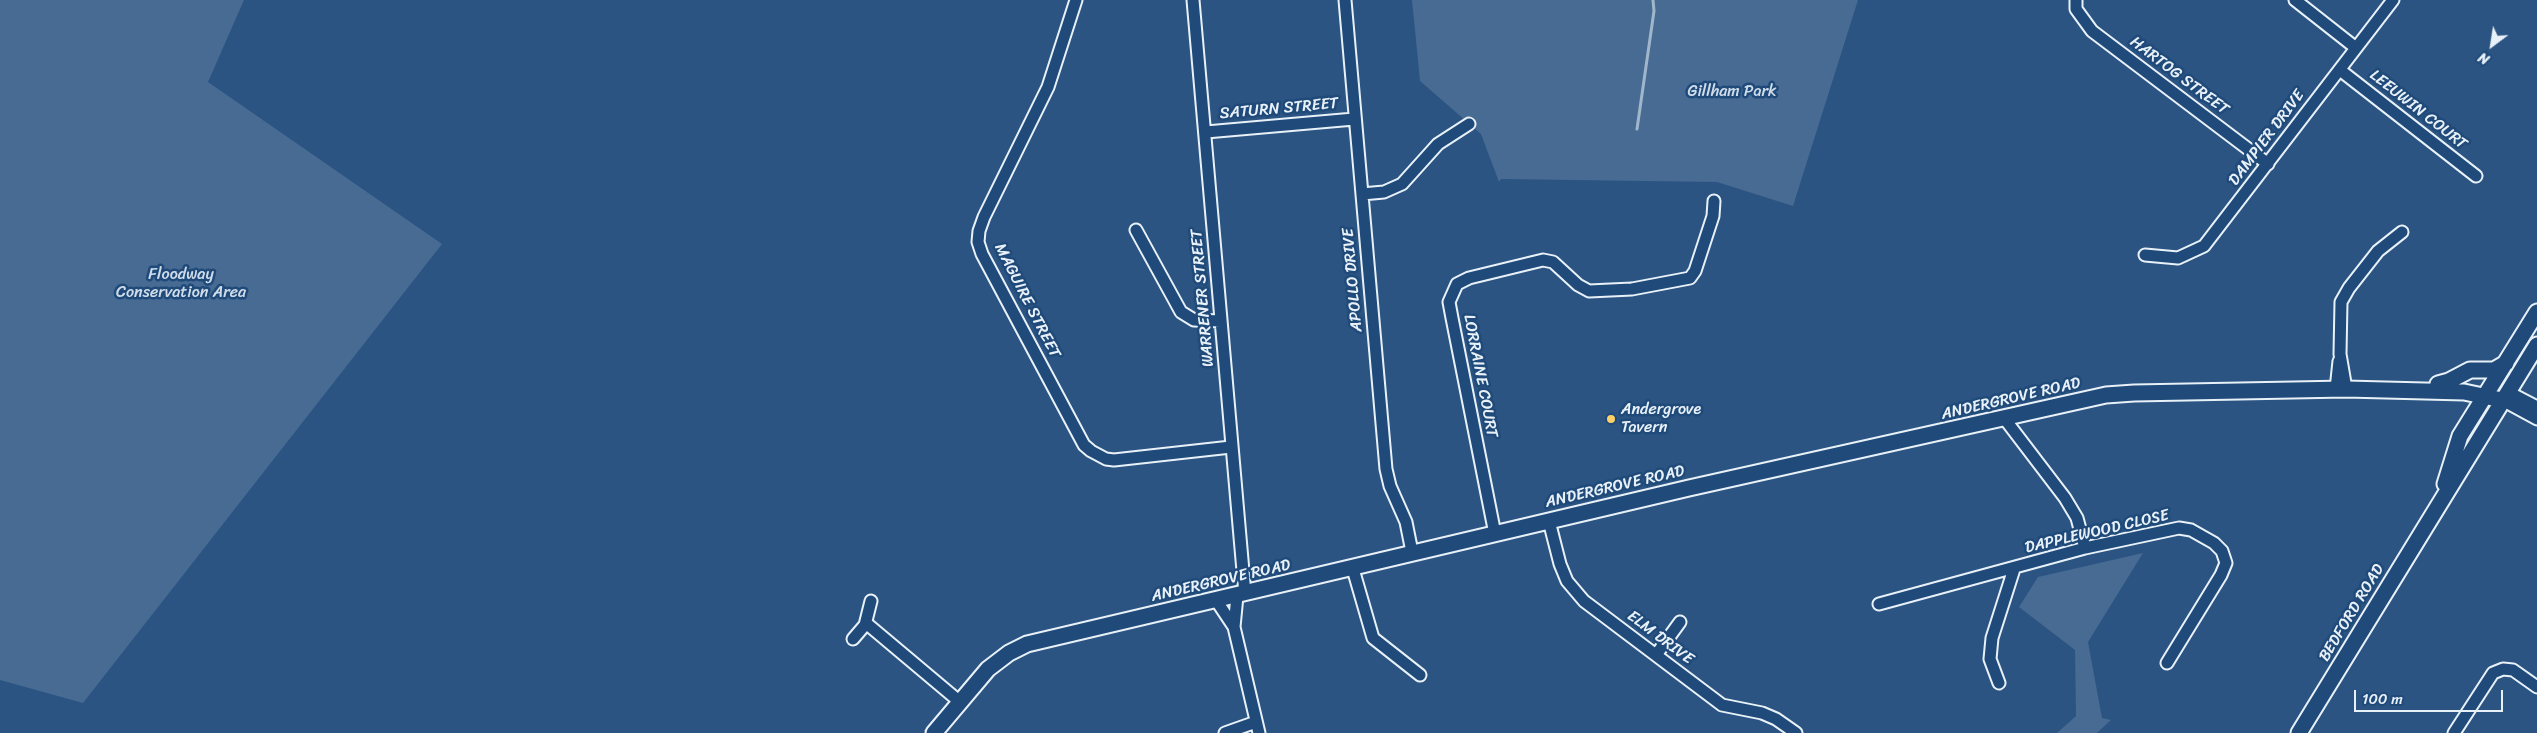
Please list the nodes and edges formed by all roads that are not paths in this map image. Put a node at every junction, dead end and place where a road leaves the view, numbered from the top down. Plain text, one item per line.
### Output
1 (1076, 0) edge
2 (1193, 0) edge
3 (1345, 0) edge
4 (2295, 0) edge
5 (2392, 0) edge
6 (2076, 5) edge
7 (2356, 48) junction
8 (2340, 70) junction
9 (1354, 118) junction
10 (1469, 124) dead end
11 (1206, 132) junction
12 (2268, 164) junction
13 (2476, 176) dead end
14 (1362, 194) junction
15 (1714, 200) dead end
16 (1136, 230) dead end
17 (2402, 232) dead end
18 (2145, 254) dead end
19 (2537, 312) edge
20 (1221, 321) junction
21 (2537, 345) edge
22 (2506, 363) junction
23 (2438, 384) junction
24 (2341, 389) junction
25 (2488, 392) junction
26 (2505, 396) junction
27 (2537, 407) edge
28 (2004, 418) junction
29 (2537, 418) edge
30 (1231, 448) junction
31 (2434, 511) junction
32 (1549, 521) junction
33 (1495, 534) junction
34 (2085, 548) junction
35 (1412, 552) junction
36 (1353, 569) junction
37 (2014, 569) junction
38 (1241, 595) junction
39 (1216, 600) junction
40 (871, 601) dead end
41 (1879, 604) dead end
42 (1680, 622) dead end
43 (866, 623) junction
44 (1234, 627) junction
45 (853, 639) dead end
46 (1656, 655) junction
47 (2167, 663) dead end
48 (1420, 674) dead end
49 (1999, 683) dead end
50 (2537, 687) edge
51 (960, 702) junction
52 (1257, 728) edge
53 (934, 733) edge
54 (1225, 733) edge
55 (1796, 733) edge
56 (2299, 733) edge
57 (2454, 733) edge

1 - 30 street, MAGUIRE STREET
2 - 11 street, WARRENER STREET
3 - 9 street, APOLLO DRIVE
4 - 7 street
5 - 7 street, DAMPIER DRIVE
6 - 12 street, HARTOG STREET
7 - 8 street, DAMPIER DRIVE
8 - 12 street, DAMPIER DRIVE
8 - 13 street, LEEUWIN COURT
9 - 11 street, SATURN STREET
9 - 14 street, APOLLO DRIVE
10 - 14 street
11 - 20 street, WARRENER STREET
12 - 18 street, DAMPIER DRIVE
14 - 35 street, APOLLO DRIVE
15 - 33 street, LORRAINE COURT
16 - 20 street
17 - 24 street
19 - 22 street, BEDFORD ROAD
20 - 30 street, WARRENER STREET
21 - 26 street, BEDFORD ROAD
22 - 23 street
22 - 25 street, BEDFORD ROAD
23 - 24 street, ANDERGROVE ROAD
23 - 25 street, ANDERGROVE ROAD
24 - 25 street, ANDERGROVE ROAD
24 - 28 street, ANDERGROVE ROAD
25 - 26 street, ANDERGROVE ROAD
25 - 31 street, BEDFORD ROAD
26 - 27 street
26 - 29 street
26 - 31 street, BEDFORD ROAD
28 - 32 street, ANDERGROVE ROAD
28 - 34 street
30 - 38 street, WARRENER STREET
31 - 56 street, BEDFORD ROAD
32 - 33 street, ANDERGROVE ROAD
32 - 46 street, ELM DRIVE
33 - 35 street, ANDERGROVE ROAD
34 - 37 street, DAPPLEWOOD CLOSE
34 - 47 street, DAPPLEWOOD CLOSE
35 - 36 street, ANDERGROVE ROAD
36 - 38 street, ANDERGROVE ROAD
36 - 48 street
37 - 41 street, DAPPLEWOOD CLOSE
37 - 49 street
38 - 39 street, ANDERGROVE ROAD
38 - 44 street, WARRENER STREET
39 - 44 street
39 - 51 street, ANDERGROVE ROAD
40 - 43 street
42 - 46 street
43 - 45 street
43 - 51 street
44 - 52 street
46 - 55 street, ELM DRIVE
50 - 57 street
51 - 53 street, ANDERGROVE ROAD
52 - 54 street

